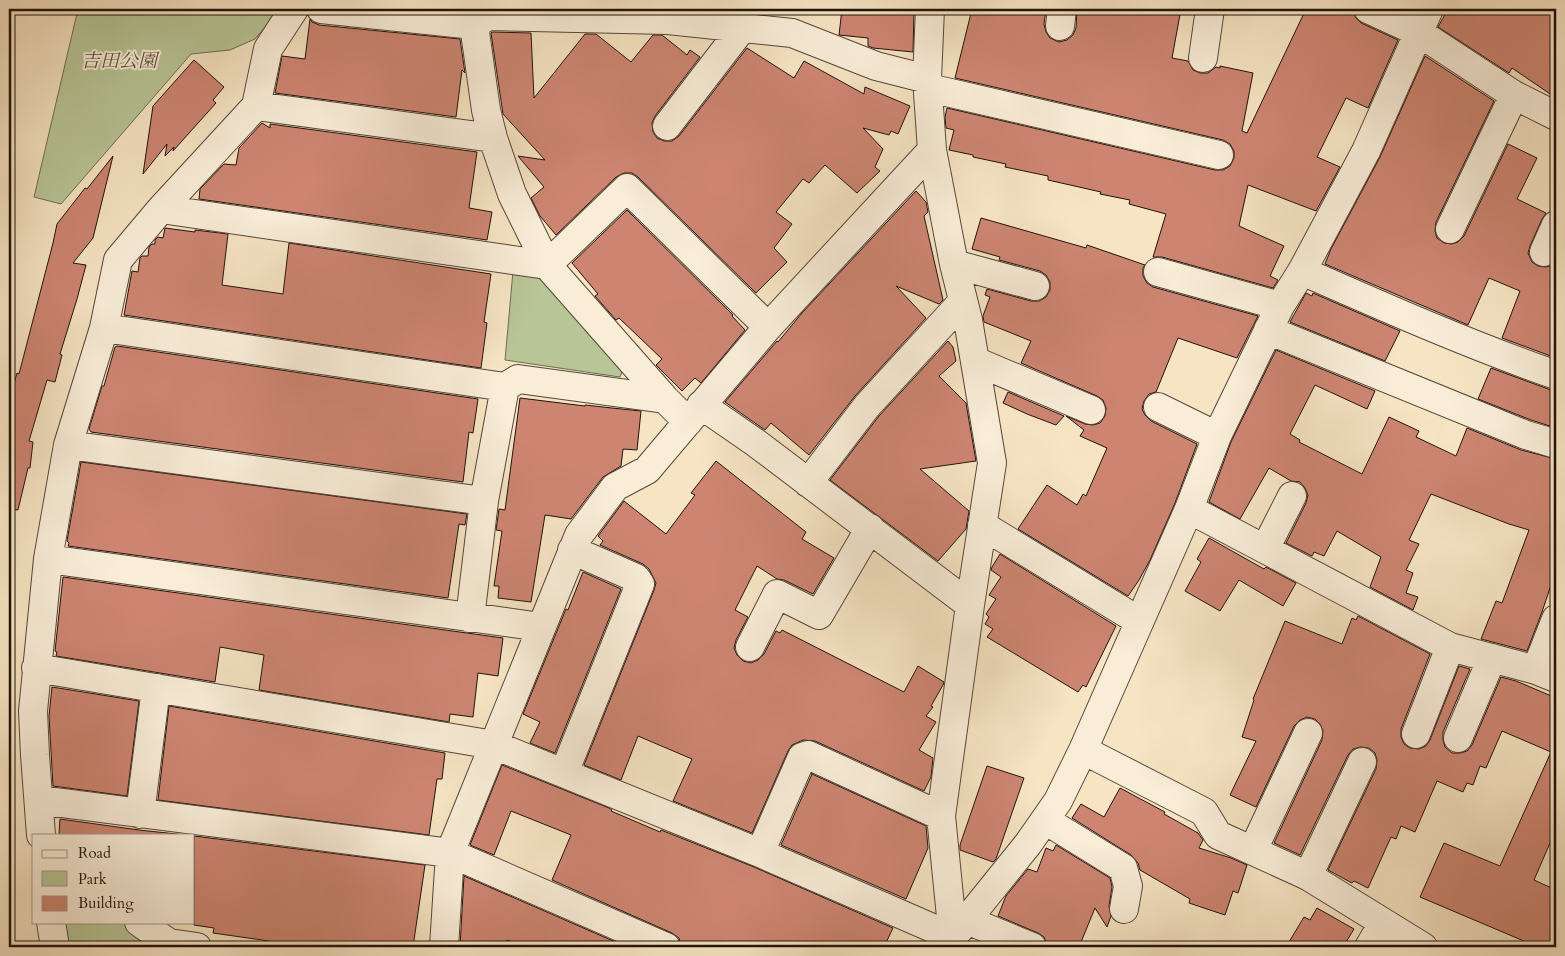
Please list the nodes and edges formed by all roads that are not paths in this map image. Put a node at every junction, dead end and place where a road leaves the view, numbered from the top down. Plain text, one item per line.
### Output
1 (294, 9) edge
2 (321, 9) edge
3 (930, 9) edge
4 (1210, 9) edge
5 (1368, 9) edge
6 (641, 14) edge
7 (484, 17) edge
8 (1424, 20) edge
9 (743, 27) junction
10 (1203, 58) dead end
11 (928, 83) junction
12 (1514, 95) junction
13 (256, 106) junction
14 (1556, 116) edge
15 (667, 126) dead end
16 (493, 138) junction
17 (932, 150) junction
18 (1218, 155) dead end
19 (161, 209) junction
20 (1556, 225) edge
21 (1450, 229) dead end
22 (1544, 252) dead end
23 (954, 264) junction
24 (547, 265) junction
25 (1302, 271) junction
26 (1158, 272) dead end
27 (1035, 286) dead end
28 (963, 301) junction
29 (1274, 318) junction
30 (768, 327) junction
31 (104, 328) junction
32 (975, 360) junction
33 (1556, 375) edge
34 (505, 387) junction
35 (665, 399) junction
36 (1158, 407) dead end
37 (1091, 410) dead end
38 (695, 414) junction
39 (1217, 436) junction
40 (1556, 444) edge
41 (68, 445) junction
42 (808, 483) junction
43 (1292, 496) dead end
44 (484, 501) junction
45 (1189, 509) junction
46 (982, 525) junction
47 (870, 528) junction
48 (1265, 549) junction
49 (572, 550) junction
50 (48, 559) junction
51 (970, 604) junction
52 (470, 618) junction
53 (1556, 619) edge
54 (1139, 621) junction
55 (541, 627) junction
56 (750, 647) dead end
57 (1450, 647) junction
58 (1492, 658) junction
59 (36, 668) junction
60 (1546, 674) edge
61 (156, 688) junction
62 (1308, 733) dead end
63 (1416, 734) dead end
64 (1458, 738) dead end
65 (494, 745) junction
66 (1083, 750) junction
67 (1362, 762) dead end
68 (564, 773) junction
69 (38, 800) junction
70 (140, 814) junction
71 (941, 816) junction
72 (1045, 820) junction
73 (41, 834) edge
74 (1253, 850) junction
75 (450, 853) junction
76 (760, 853) junction
77 (1308, 876) junction
78 (1124, 909) dead end
79 (1384, 923) junction
80 (51, 924) edge
81 (142, 924) edge
82 (955, 938) edge
83 (55, 947) edge
84 (197, 947) edge
85 (444, 947) edge
86 (666, 947) edge
87 (1032, 947) edge
88 (1369, 947) edge
89 (1422, 947) edge

1 - 13 street
2 - 7 street
3 - 11 street
4 - 10 street
5 - 8 street
6 - 7 street
6 - 9 street
7 - 16 street
8 - 12 street
8 - 25 street
9 - 11 street
9 - 15 street
11 - 17 street
11 - 18 street
12 - 14 street
12 - 21 street
13 - 16 street
13 - 19 street
16 - 24 street
17 - 23 street
17 - 30 street
19 - 24 street
19 - 31 street
20 - 22 street
23 - 27 street
23 - 28 street
24 - 30 street
24 - 35 street
25 - 29 street
25 - 33 street
26 - 29 street
28 - 32 street
28 - 42 street
29 - 39 street
29 - 40 street
30 - 38 street
31 - 34 street
31 - 41 street
32 - 37 street
32 - 46 street
34 - 35 street
34 - 44 street
35 - 38 street
36 - 39 street
38 - 42 street
38 - 49 street
39 - 45 street
41 - 44 street
41 - 50 street
42 - 47 street
43 - 48 street
44 - 52 street
45 - 48 street
45 - 54 street
46 - 51 street
46 - 54 street
47 - 51 street
47 - 56 street
48 - 57 street
49 - 55 street
49 - 68 street
50 - 52 street
50 - 59 street
51 - 71 street
52 - 55 street
53 - 60 street
54 - 66 street
55 - 65 street
57 - 58 street
57 - 63 street
58 - 60 street
58 - 64 street
59 - 61 street
59 - 69 street
61 - 65 street
61 - 70 street
62 - 74 street
65 - 68 street
65 - 75 street
66 - 72 street
66 - 74 street
67 - 77 street
68 - 76 street
69 - 70 street
69 - 73 street
70 - 75 street
71 - 76 street
71 - 82 street
72 - 78 street
72 - 82 street
74 - 77 street
75 - 85 street
75 - 86 street
76 - 82 street
77 - 79 street
79 - 88 street
79 - 89 street
80 - 83 street
81 - 84 street
82 - 87 street

